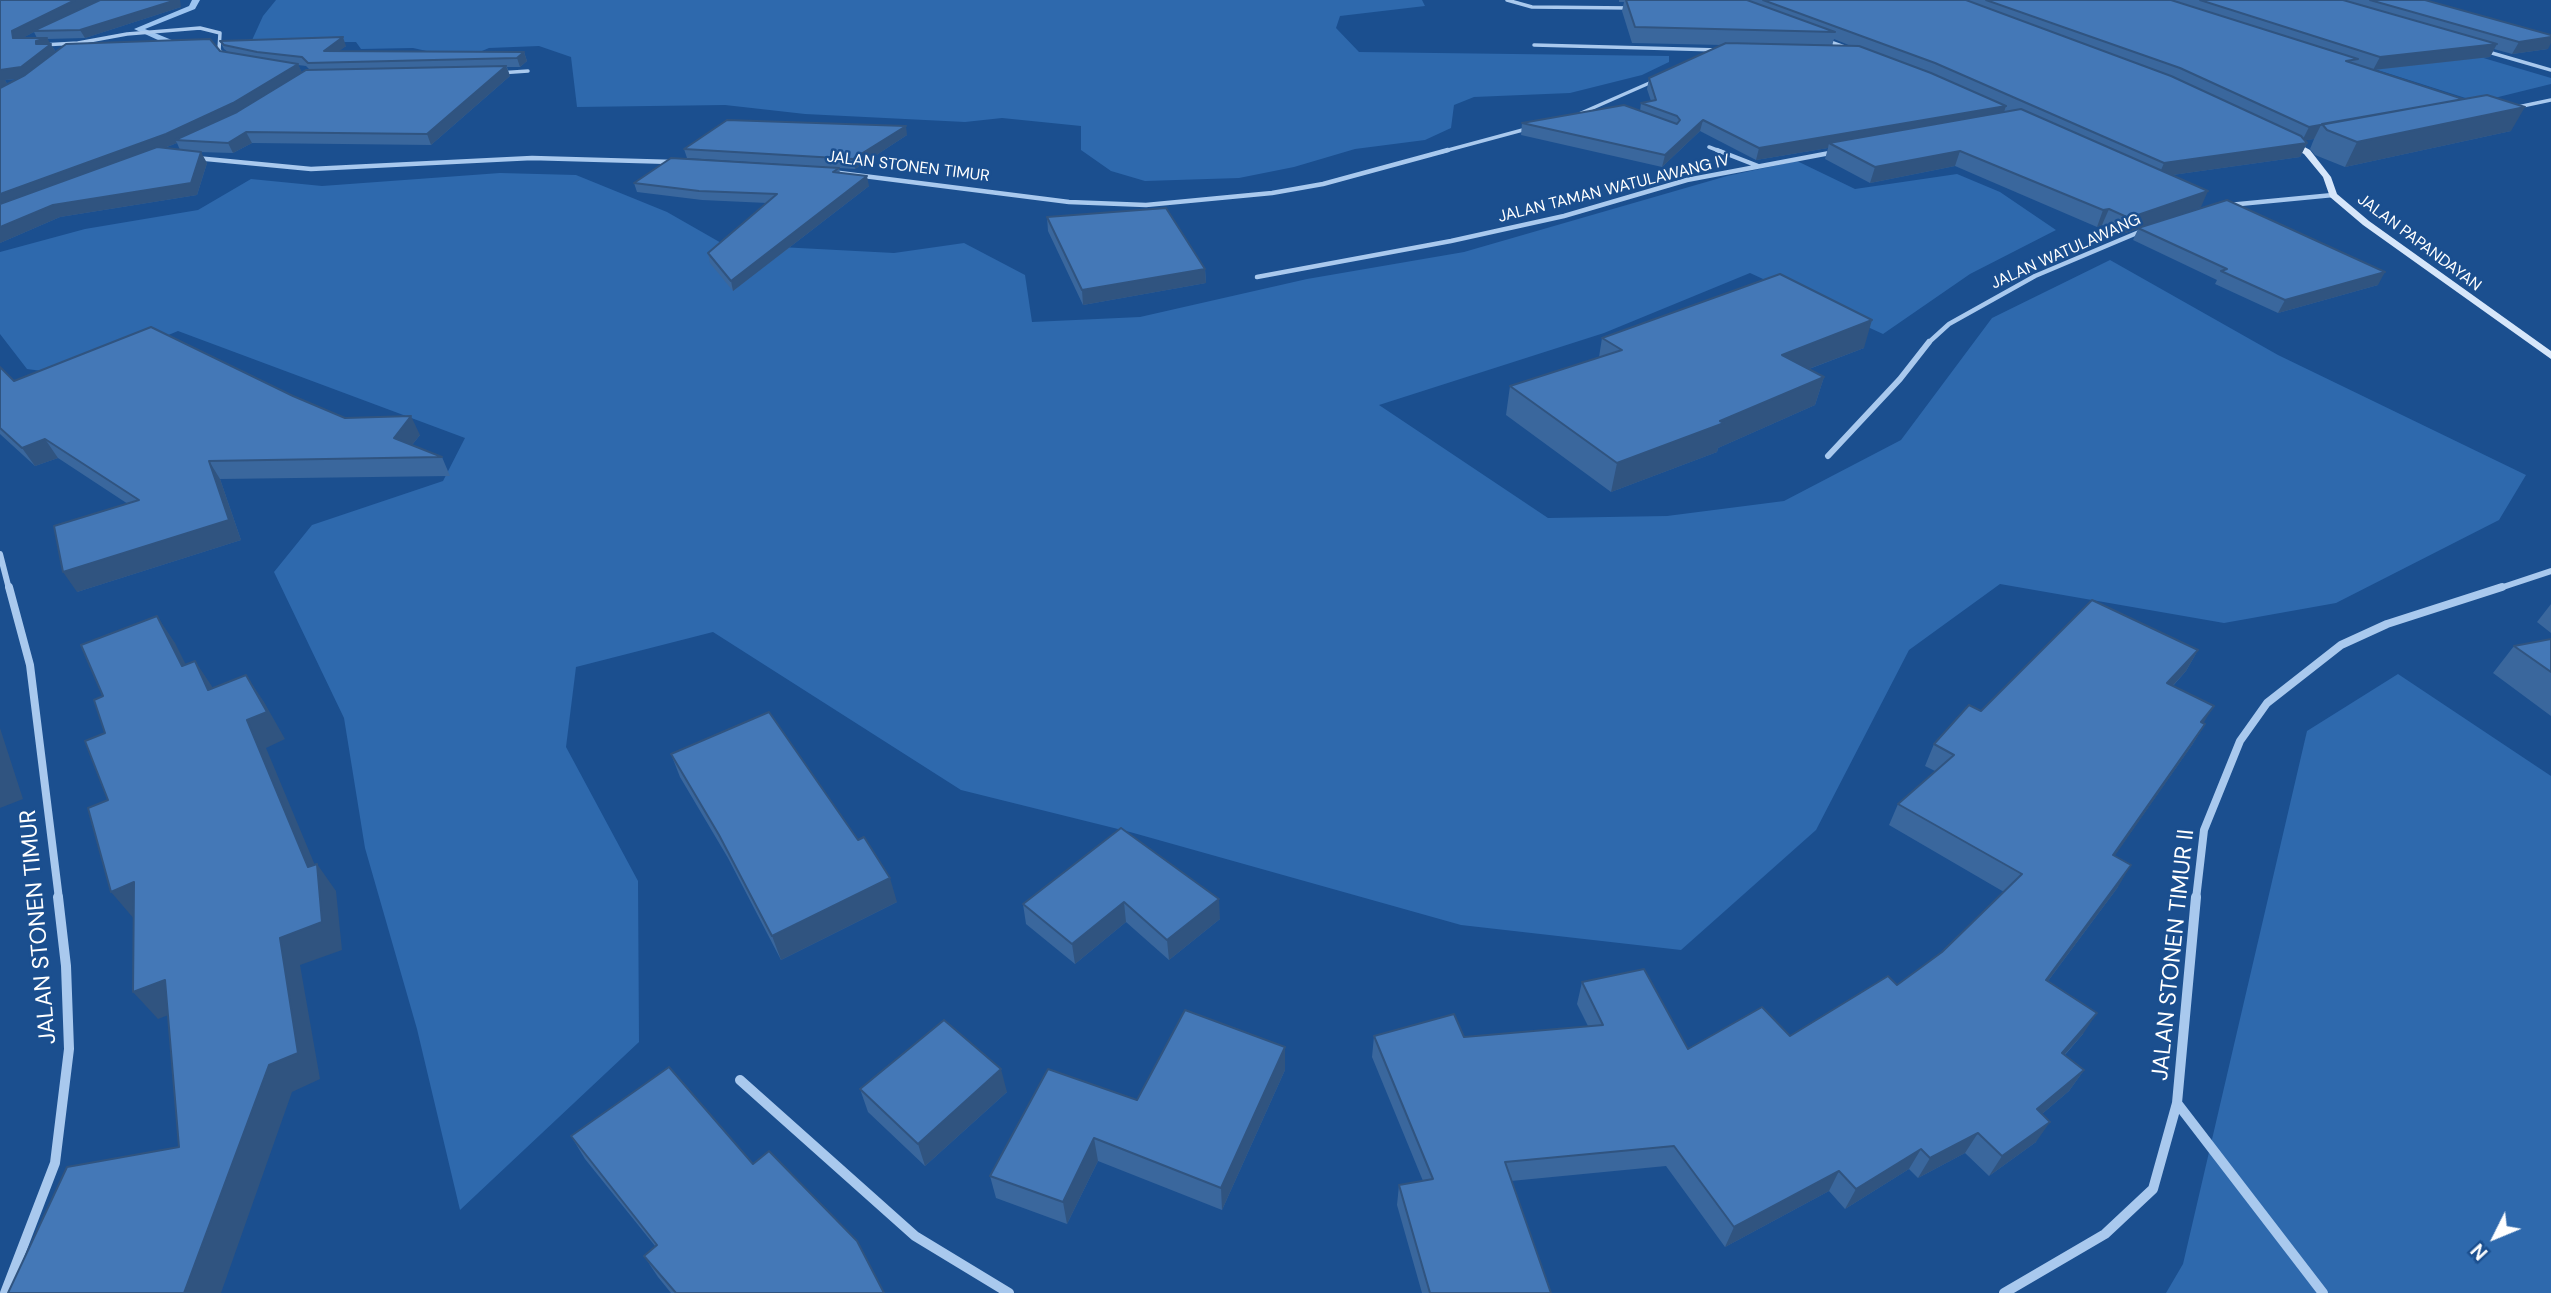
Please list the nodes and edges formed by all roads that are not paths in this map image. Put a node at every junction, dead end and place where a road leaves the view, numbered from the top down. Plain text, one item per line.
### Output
1 (1507, 0) edge
2 (1637, 8) edge
3 (1821, 38) edge
4 (78, 43) junction
5 (36, 46) edge
6 (1534, 46) dead end
7 (2480, 49) edge
8 (68, 51) edge
9 (1833, 52) edge
10 (1709, 57) edge
11 (234, 60) edge
12 (2551, 70) edge
13 (528, 71) dead end
14 (495, 73) edge
15 (1658, 79) edge
16 (2551, 100) edge
17 (1603, 105) junction
18 (1615, 110) edge
19 (2504, 110) edge
20 (1572, 116) edge
21 (1539, 125) edge
22 (2274, 135) edge
23 (2312, 144) edge
24 (2299, 146) junction
25 (1709, 147) dead end
26 (1840, 151) edge
27 (190, 157) edge
28 (677, 163) edge
29 (1758, 166) junction
30 (824, 171) edge
31 (2333, 195) junction
32 (2221, 206) edge
33 (2153, 227) edge
34 (1257, 277) dead end
35 (2551, 356) edge
36 (1828, 456) dead end
37 (0, 554) edge
38 (2551, 572) edge
39 (740, 1080) dead end
40 (2177, 1102) junction
41 (5, 1293) edge
42 (1009, 1293) edge
43 (2004, 1293) edge
44 (2323, 1293) edge

1 - 2 street
3 - 9 street
4 - 5 street
4 - 8 street
4 - 11 street
6 - 10 street
7 - 12 street
13 - 14 street
15 - 17 street
16 - 19 street
17 - 18 street
17 - 20 street
21 - 30 street, JALAN STONEN TIMUR
22 - 24 main road, JALAN PAPANDAYAN
23 - 24 street
24 - 31 main road, JALAN PAPANDAYAN
25 - 29 street
26 - 29 street, JALAN TAMAN WATULAWANG IV
27 - 28 street
29 - 34 street, JALAN TAMAN WATULAWANG IV
31 - 32 street
31 - 35 main road, JALAN PAPANDAYAN
33 - 36 street, JALAN WATULAWANG
37 - 41 street, JALAN STONEN TIMUR
38 - 40 street, JALAN STONEN TIMUR II
39 - 42 street
40 - 43 street, JALAN STONEN TIMUR II
40 - 44 street

